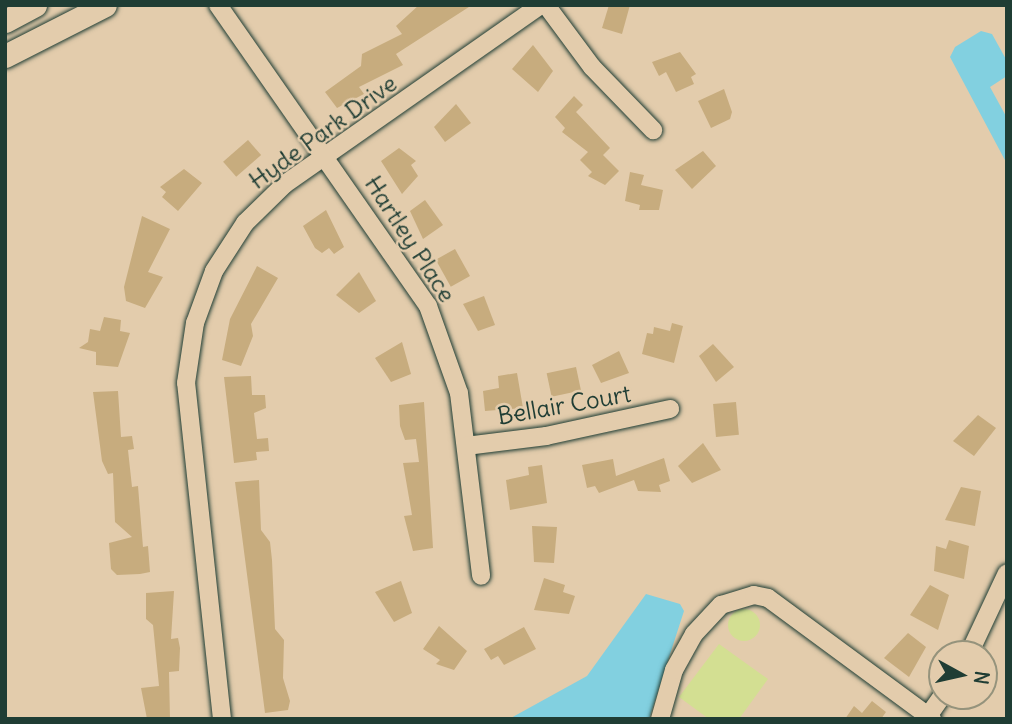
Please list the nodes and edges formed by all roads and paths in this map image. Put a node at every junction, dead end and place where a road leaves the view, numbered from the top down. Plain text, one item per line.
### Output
1 (35, 5) edge
2 (105, 5) edge
3 (218, 5) edge
4 (543, 5) edge
5 (5, 21) edge
6 (5, 56) edge
7 (653, 131) dead end
8 (326, 156) junction
9 (670, 409) dead end
10 (466, 446) junction
11 (1007, 573) edge
12 (481, 576) dead end
13 (976, 640) edge
14 (928, 718) edge
15 (222, 719) edge
16 (660, 719) edge

1 - 5 main road
2 - 6 main road
3 - 8 street, Hartley Place
4 - 7 street
4 - 8 street, Hyde Park Drive
8 - 10 street, Hartley Place
8 - 15 street, Hyde Park Drive
9 - 10 street, Bellair Court
10 - 12 street, Hartley Place
11 - 13 street
14 - 16 street

